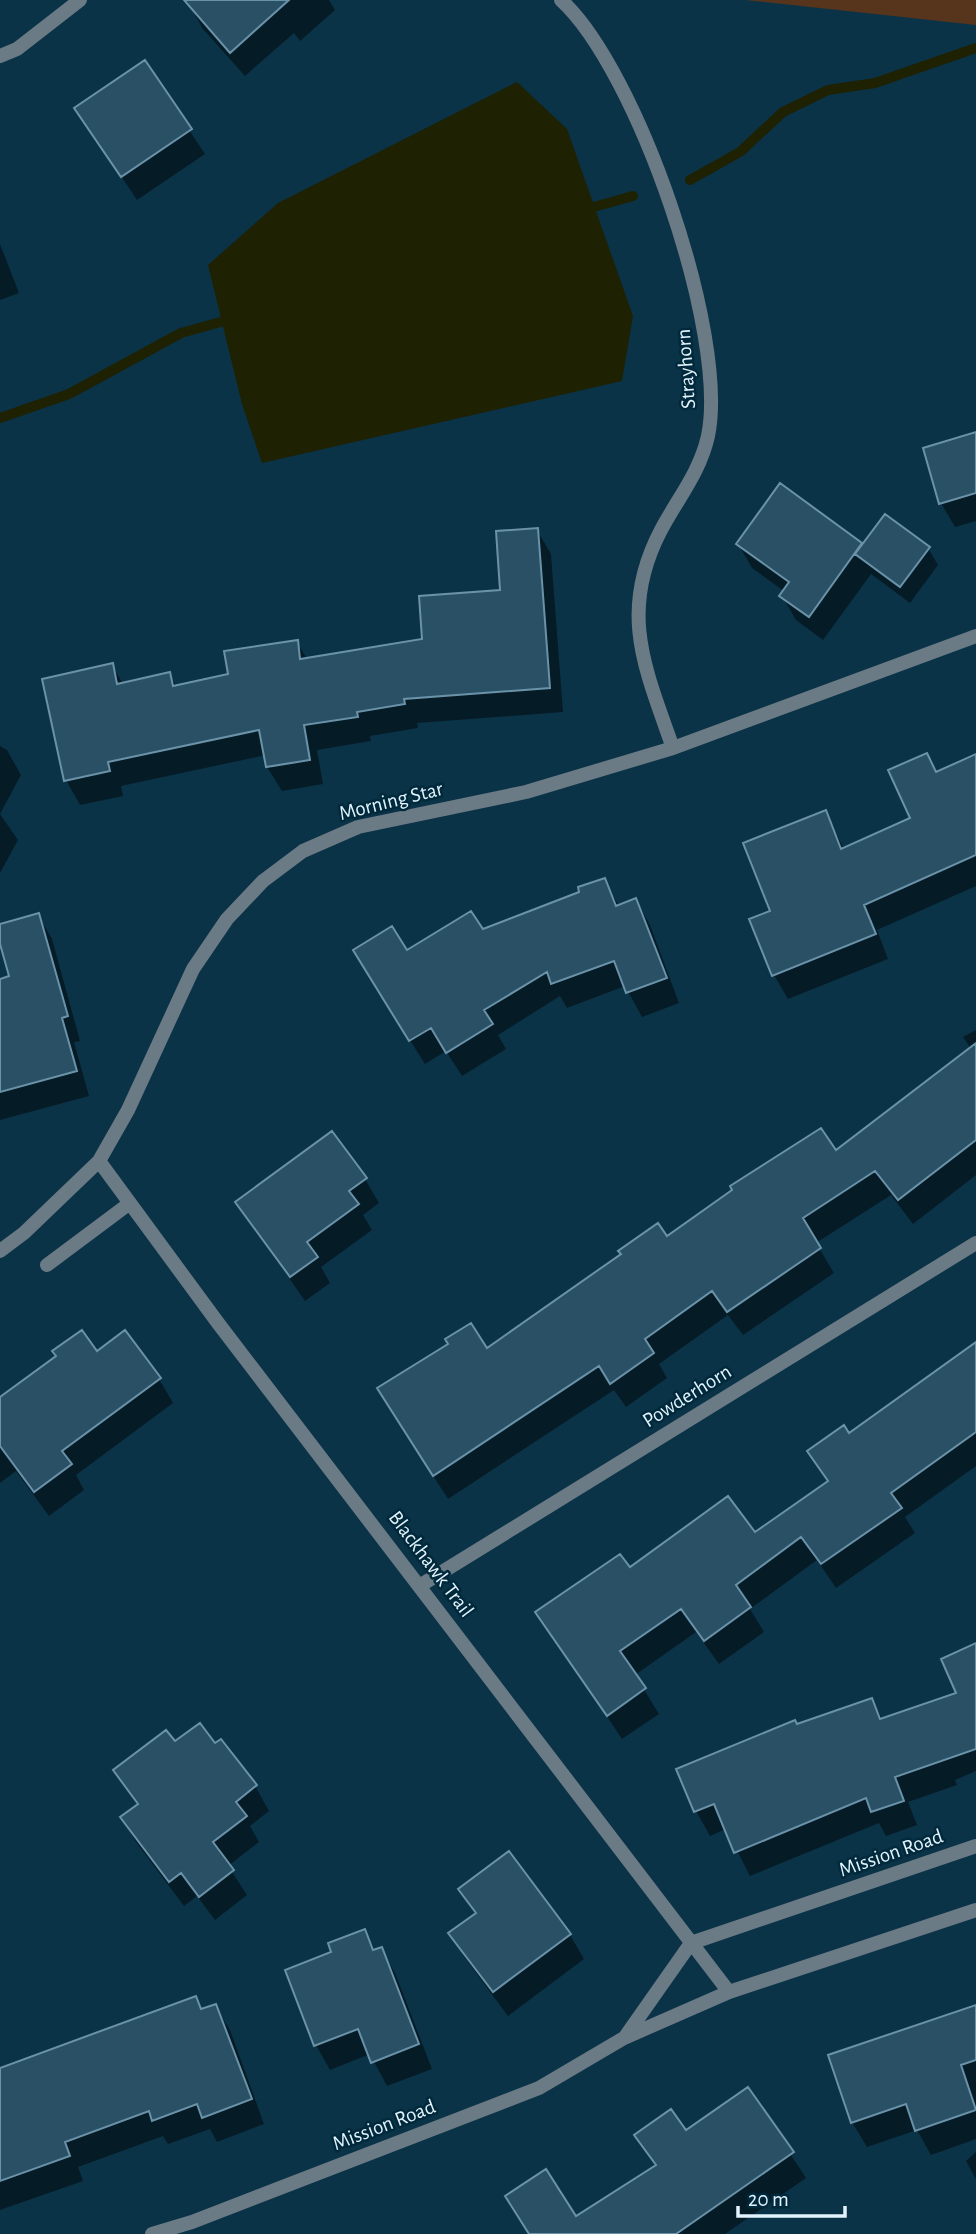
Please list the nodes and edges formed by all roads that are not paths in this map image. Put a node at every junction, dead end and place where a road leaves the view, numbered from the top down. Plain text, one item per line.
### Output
1 (79, 0) edge
2 (561, 0) edge
3 (0, 56) edge
4 (976, 636) edge
5 (673, 748) junction
6 (99, 1161) junction
7 (130, 1202) junction
8 (976, 1243) edge
9 (0, 1251) edge
10 (47, 1265) dead end
11 (421, 1585) junction
12 (973, 1852) edge
13 (976, 1910) edge
14 (691, 1943) junction
15 (729, 1992) junction
16 (624, 2038) junction
17 (194, 2228) edge
18 (152, 2234) edge

1 - 3 street
2 - 5 street, Strayhorn
4 - 5 street, Morning Star
5 - 6 street, Morning Star
6 - 7 street, Blackhawk Trail
6 - 9 street, Morning Star
7 - 10 street
7 - 11 street, Blackhawk Trail
8 - 11 street, Powderhorn
11 - 14 street, Blackhawk Trail
12 - 14 street, Mission Road
13 - 15 street, Mission Road
14 - 15 street, Blackhawk Trail
14 - 16 street, Mission Road
15 - 16 street, Mission Road
16 - 17 street, Mission Road
17 - 18 street, Mission Road

